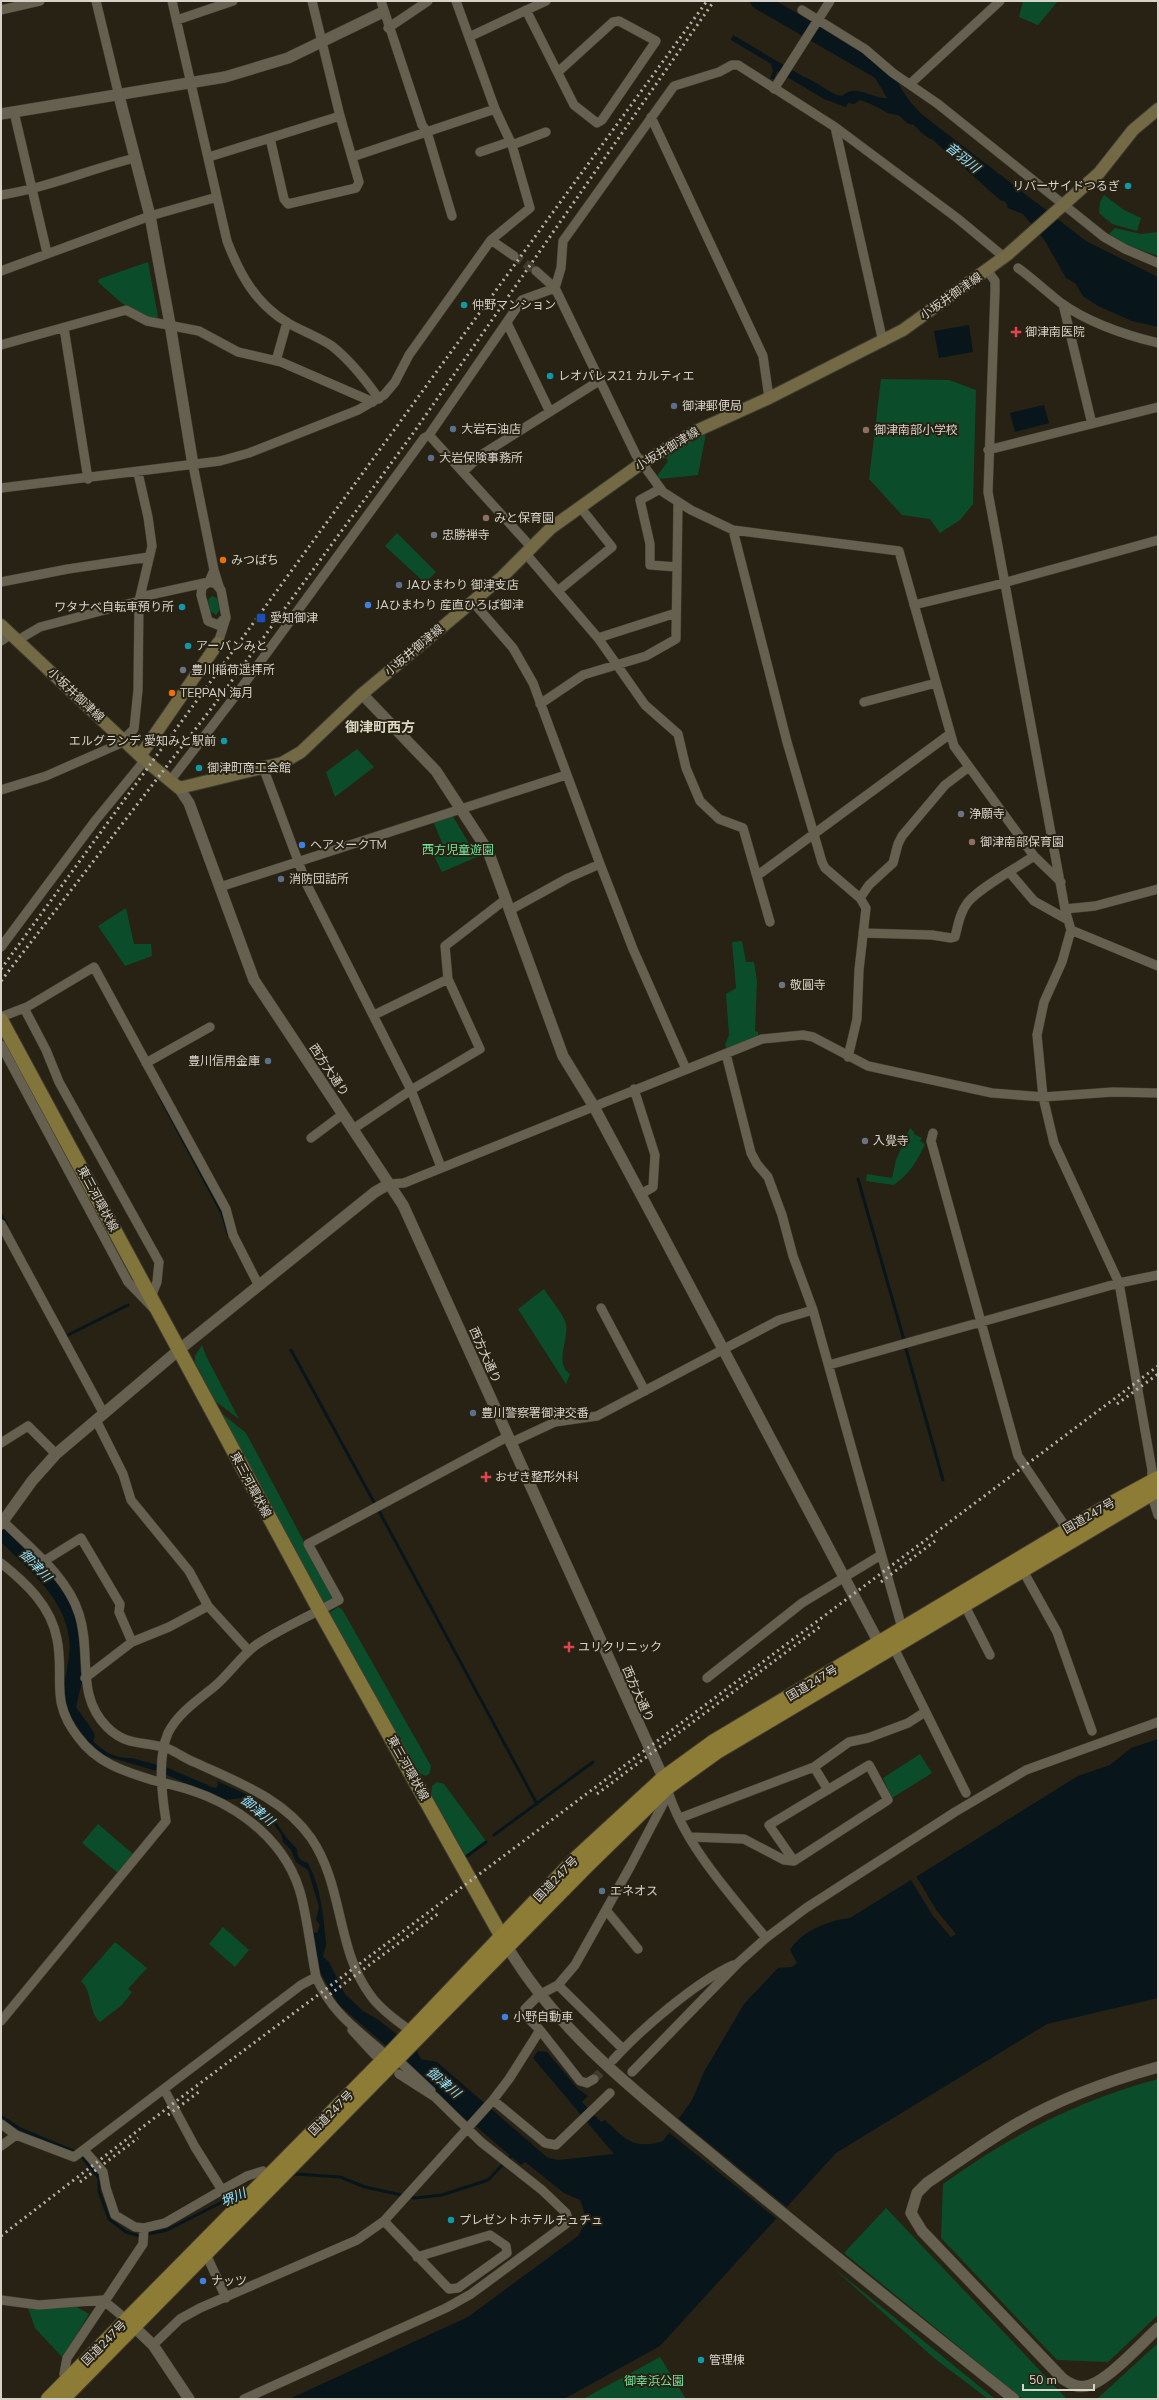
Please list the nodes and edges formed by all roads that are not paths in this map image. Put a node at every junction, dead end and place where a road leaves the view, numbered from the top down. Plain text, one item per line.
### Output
1 (40, 1) edge
2 (96, 1) edge
3 (172, 1) edge
4 (233, 1) edge
5 (312, 1) edge
6 (381, 1) edge
7 (428, 1) edge
8 (456, 1) edge
9 (546, 1) edge
10 (830, 1) edge
11 (1000, 1) edge
12 (1, 10) edge
13 (526, 10) junction
14 (802, 10) dead end
15 (383, 12) junction
16 (177, 20) junction
17 (818, 21) junction
18 (388, 28) junction
19 (469, 37) junction
20 (322, 43) junction
21 (558, 72) junction
22 (191, 83) junction
23 (910, 84) junction
24 (775, 86) junction
25 (119, 96) junction
26 (495, 109) junction
27 (1158, 110) edge
28 (14, 112) junction
29 (1, 114) edge
30 (340, 116) junction
31 (651, 117) junction
32 (835, 127) junction
33 (427, 132) junction
34 (546, 132) dead end
35 (270, 138) junction
36 (511, 144) junction
37 (480, 152) dead end
38 (209, 157) junction
39 (352, 157) junction
40 (135, 158) junction
41 (31, 190) junction
42 (1, 195) edge
43 (217, 197) junction
44 (1062, 206) junction
45 (150, 216) junction
46 (452, 216) dead end
47 (491, 240) junction
48 (46, 253) junction
49 (514, 256) tunnel mouth
50 (1006, 256) junction
51 (1158, 263) edge
52 (1018, 268) dead end
53 (987, 270) junction
54 (1, 271) edge
55 (536, 271) tunnel mouth
56 (555, 288) junction
57 (1063, 304) junction
58 (287, 322) junction
59 (507, 322) junction
60 (170, 324) junction
61 (64, 328) junction
62 (883, 342) junction
63 (1158, 343) edge
64 (1, 344) edge
65 (276, 361) junction
66 (599, 381) junction
67 (769, 398) junction
68 (376, 400) junction
69 (1158, 407) edge
70 (550, 412) junction
71 (1092, 424) junction
72 (429, 435) junction
73 (988, 450) junction
74 (642, 463) junction
75 (193, 465) junction
76 (464, 472) junction
77 (138, 473) junction
78 (88, 479) junction
79 (1, 488) edge
80 (660, 489) junction
81 (678, 503) junction
82 (580, 507) junction
83 (733, 530) junction
84 (1158, 540) edge
85 (529, 551) junction
86 (149, 557) junction
87 (677, 567) junction
88 (214, 570) junction
89 (1, 582) edge
90 (208, 582) junction
91 (1004, 583) junction
92 (198, 585) junction
93 (219, 586) junction
94 (558, 590) junction
95 (201, 595) junction
96 (139, 601) junction
97 (472, 601) junction
98 (914, 604) junction
99 (676, 613) junction
100 (226, 617) junction
101 (210, 624) junction
102 (1, 625) edge
103 (15, 637) junction
104 (598, 638) junction
105 (220, 639) junction
106 (1, 642) edge
107 (610, 655) junction
108 (616, 664) junction
109 (594, 670) junction
110 (936, 683) junction
111 (362, 694) junction
112 (864, 702) dead end
113 (540, 704) junction
114 (950, 734) junction
115 (124, 740) junction
116 (142, 758) junction
117 (263, 767) junction
118 (969, 767) junction
119 (566, 775) junction
120 (175, 785) junction
121 (1, 790) edge
122 (460, 809) junction
123 (814, 835) junction
124 (1034, 856) junction
125 (297, 861) junction
126 (600, 864) junction
127 (1010, 873) junction
128 (758, 876) junction
129 (1061, 883) junction
130 (220, 887) junction
131 (1158, 889) edge
132 (506, 898) junction
133 (860, 898) junction
134 (1065, 909) junction
135 (510, 910) junction
136 (1068, 920) junction
137 (770, 922) dead end
138 (1071, 930) junction
139 (863, 933) junction
140 (1, 947) edge
141 (1158, 966) edge
142 (448, 979) junction
143 (24, 1008) junction
144 (374, 1015) junction
145 (1, 1019) edge
146 (210, 1027) dead end
147 (1, 1045) edge
148 (726, 1054) junction
149 (848, 1057) junction
150 (146, 1062) junction
151 (686, 1069) junction
152 (634, 1089) junction
153 (411, 1090) junction
154 (1158, 1093) edge
155 (1043, 1097) junction
156 (593, 1105) junction
157 (343, 1114) junction
158 (353, 1129) junction
159 (933, 1133) dead end
160 (311, 1138) dead end
161 (441, 1167) junction
162 (389, 1184) junction
163 (640, 1194) junction
164 (1, 1224) edge
165 (1158, 1275) edge
166 (1119, 1283) junction
167 (259, 1286) junction
168 (151, 1297) junction
169 (601, 1308) dead end
170 (814, 1310) junction
171 (160, 1314) junction
172 (982, 1322) junction
173 (180, 1349) junction
174 (722, 1350) junction
175 (829, 1365) junction
176 (645, 1391) junction
177 (100, 1417) junction
178 (509, 1440) junction
179 (1, 1443) edge
180 (56, 1454) junction
181 (1154, 1486) edge
182 (1158, 1515) edge
183 (2, 1522) edge
184 (1067, 1529) junction
185 (880, 1555) junction
186 (44, 1561) junction
187 (1, 1563) edge
188 (1022, 1569) junction
189 (843, 1578) junction
190 (964, 1604) junction
191 (208, 1606) junction
192 (320, 1611) junction
193 (902, 1628) junction
194 (132, 1642) junction
195 (879, 1643) junction
196 (893, 1646) junction
197 (249, 1651) junction
198 (990, 1655) dead end
199 (85, 1678) junction
200 (707, 1678) dead end
201 (925, 1712) junction
202 (1158, 1722) edge
203 (1092, 1730) dead end
204 (164, 1751) junction
205 (814, 1766) junction
206 (162, 1780) junction
207 (665, 1783) junction
208 (828, 1790) junction
209 (966, 1793) dead end
210 (680, 1818) junction
211 (691, 1837) junction
212 (794, 1861) junction
213 (606, 1910) junction
214 (766, 1938) junction
215 (504, 1941) junction
216 (638, 1949) dead end
217 (738, 1963) junction
218 (316, 1977) junction
219 (558, 1985) junction
220 (539, 1995) junction
221 (1, 2021) edge
222 (540, 2030) junction
223 (414, 2034) junction
224 (623, 2049) junction
225 (390, 2056) junction
226 (613, 2060) tunnel mouth
227 (1158, 2067) edge
228 (632, 2072) dead end
229 (399, 2074) dead end
230 (594, 2079) dead end
231 (164, 2089) junction
232 (610, 2093) dead end
233 (435, 2097) junction
234 (492, 2101) junction
235 (1, 2124) edge
236 (468, 2127) junction
237 (16, 2135) junction
238 (1, 2146) edge
239 (81, 2152) junction
240 (263, 2171) dead end
241 (222, 2190) junction
242 (384, 2221) junction
243 (144, 2233) junction
244 (206, 2254) junction
245 (418, 2257) junction
246 (226, 2298) junction
247 (1, 2300) edge
248 (103, 2300) junction
249 (131, 2323) junction
250 (1158, 2328) edge
251 (153, 2345) junction
252 (69, 2378) junction
253 (48, 2399) edge
254 (63, 2399) edge
255 (189, 2399) edge
256 (244, 2399) edge
257 (1014, 2399) edge

1 - 12 street
2 - 25 street
3 - 16 street
4 - 16 street
5 - 20 street
6 - 15 street
7 - 18 street
8 - 19 street
9 - 13 street
10 - 17 street
11 - 23 street
13 - 19 street
13 - 21 street
14 - 17 street
15 - 18 street
15 - 20 street
16 - 22 street
17 - 23 street
17 - 24 street
18 - 33 street
19 - 26 street
20 - 22 street
20 - 30 street
21 - 21 street
22 - 25 street
22 - 38 street
23 - 44 street
24 - 31 street
24 - 32 street
25 - 28 street
25 - 40 street
26 - 33 street
26 - 36 street
27 - 44 main road, 小坂井御津線
28 - 29 street
28 - 41 street
30 - 35 street
30 - 39 street
31 - 56 street
31 - 67 street
32 - 50 street
32 - 62 street
33 - 39 street
33 - 46 street
34 - 36 street
35 - 38 street
35 - 39 street
36 - 37 street
36 - 47 street
38 - 43 street
40 - 41 street
40 - 45 street
41 - 42 street
41 - 48 street
43 - 45 street
43 - 58 street
44 - 50 main road, 小坂井御津線
44 - 51 street
45 - 48 street
45 - 60 street
47 - 49 street
47 - 68 street
48 - 54 street
50 - 53 main road, 小坂井御津線
52 - 57 street
53 - 62 main road, 小坂井御津線
53 - 73 street
55 - 56 street
56 - 59 street
56 - 66 street
57 - 63 street
57 - 71 street
58 - 65 street
58 - 68 street
59 - 70 street
59 - 72 street
60 - 61 street
60 - 65 street
60 - 75 street
61 - 64 street
61 - 78 street
62 - 67 main road, 小坂井御津線
65 - 68 street
66 - 70 street
66 - 74 street
67 - 74 main road, 小坂井御津線
68 - 75 street
69 - 71 street
70 - 76 street
71 - 73 street
72 - 76 street
72 - 120 street
73 - 91 street
74 - 80 street
74 - 82 main road, 小坂井御津線
75 - 77 street
75 - 88 street
76 - 85 street
77 - 78 street
77 - 86 street
78 - 79 street
80 - 81 street
80 - 87 street
81 - 83 street
81 - 87 street
82 - 85 main road, 小坂井御津線
82 - 94 street
83 - 98 street
83 - 123 street
84 - 91 street
85 - 94 street
85 - 97 main road, 小坂井御津線
86 - 89 street
86 - 96 street
87 - 99 street
88 - 90 street
88 - 93 street
90 - 92 street
90 - 93 street
90 - 95 street
91 - 98 street
91 - 129 street
92 - 95 street
92 - 96 street
93 - 100 street
94 - 104 street
95 - 101 street
96 - 103 street
96 - 115 street
97 - 111 main road, 小坂井御津線
97 - 113 street
98 - 110 street
99 - 104 street
99 - 108 street
100 - 101 street
100 - 105 street
101 - 105 street
102 - 103 main road, 小坂井御津線
103 - 106 street
103 - 115 main road, 小坂井御津線
104 - 107 street
105 - 116 main road
107 - 108 street
107 - 109 street
108 - 109 street
108 - 128 street
109 - 113 street
110 - 112 street
110 - 114 street
111 - 117 main road, 小坂井御津線
111 - 122 street
113 - 119 street
114 - 118 street
114 - 123 street
115 - 116 main road, 小坂井御津線
115 - 121 street
116 - 120 main road, 小坂井御津線
116 - 140 street
117 - 120 main road, 小坂井御津線
117 - 125 street
118 - 124 street
118 - 133 street
119 - 122 street
119 - 126 street
120 - 130 street, 西方大通り
122 - 125 street
122 - 132 street
123 - 128 street
123 - 133 street
124 - 127 street
124 - 129 street
125 - 130 street
125 - 144 street
126 - 135 street
126 - 151 street
127 - 136 street
127 - 139 street
128 - 137 street
129 - 134 street
130 - 157 street, 西方大通り
131 - 134 street
132 - 135 street
132 - 142 street
133 - 139 street
134 - 136 street
135 - 156 street
136 - 138 street
138 - 141 street
138 - 155 street
139 - 149 street
142 - 144 street
142 - 153 street
143 - 145 street
143 - 150 street
143 - 168 street
144 - 153 street
145 - 168 main road, 東三河環状線
146 - 150 street
147 - 171 street
148 - 149 street
148 - 151 street
148 - 170 street
149 - 155 street
150 - 167 street
151 - 152 street
152 - 156 street
152 - 163 street
153 - 158 street
153 - 161 street
154 - 155 street
155 - 166 street
156 - 161 street
156 - 163 street
157 - 158 street, 西方大通り
157 - 160 street
158 - 162 street, 西方大通り
159 - 172 street
161 - 162 street
162 - 167 street
162 - 178 street, 西方大通り
163 - 174 street
164 - 177 street
165 - 166 street
166 - 172 street
166 - 181 street
167 - 173 street
168 - 171 main road, 東三河環状線
169 - 176 street
170 - 174 street
170 - 175 street
171 - 173 main road, 東三河環状線
172 - 175 street
172 - 184 street
173 - 177 street
173 - 192 main road, 東三河環状線
174 - 176 street
174 - 189 street
175 - 185 street
176 - 178 street
177 - 180 street
177 - 191 street
178 - 192 street
178 - 207 street, 西方大通り
179 - 180 street
180 - 183 street
181 - 182 street
181 - 184 highway, 国道247号
181 - 188 highway, 国道247号
183 - 186 street
184 - 193 highway, 国道247号
185 - 189 street
185 - 193 street
186 - 194 street
186 - 199 street
187 - 206 street
188 - 190 highway, 国道247号
188 - 203 street
189 - 195 street
189 - 200 street
190 - 196 highway, 国道247号
190 - 198 street
191 - 194 street
191 - 197 street
192 - 197 street
192 - 215 main road, 東三河環状線
193 - 195 highway, 国道247号
194 - 199 street
195 - 207 highway, 国道247号
196 - 201 street
196 - 207 highway, 国道247号
197 - 204 street
199 - 204 street
201 - 205 street
201 - 209 street
202 - 214 street
204 - 206 street
204 - 223 street
205 - 208 street
205 - 210 street
206 - 218 street
206 - 221 street
207 - 210 street
207 - 213 street
207 - 215 highway, 国道247号
208 - 212 street
208 - 212 street
210 - 211 street
211 - 212 street
211 - 214 street
213 - 216 street
213 - 219 street
214 - 217 street
215 - 220 street
215 - 223 highway, 国道247号
217 - 224 street
217 - 228 street
218 - 225 street
218 - 231 street
219 - 220 street
219 - 224 street
220 - 222 street
220 - 257 street
222 - 230 street
222 - 234 street
223 - 225 highway, 国道247号
224 - 226 street
225 - 233 street
225 - 244 highway, 国道247号
225 - 249 highway, 国道247号
227 - 250 street
229 - 233 street
231 - 239 street
231 - 241 street
232 - 234 street
233 - 236 street
234 - 236 street
235 - 237 street
236 - 242 street
236 - 256 street
237 - 238 street
237 - 239 street
239 - 243 street
240 - 241 street
241 - 243 street
242 - 245 street
242 - 246 street
243 - 248 street
244 - 246 street
244 - 249 highway, 国道247号
245 - 245 street
246 - 251 street
247 - 248 street
248 - 249 street
248 - 252 street
249 - 251 street
249 - 252 highway, 国道247号
249 - 254 highway, 国道247号
251 - 255 street
252 - 253 highway, 国道247号

